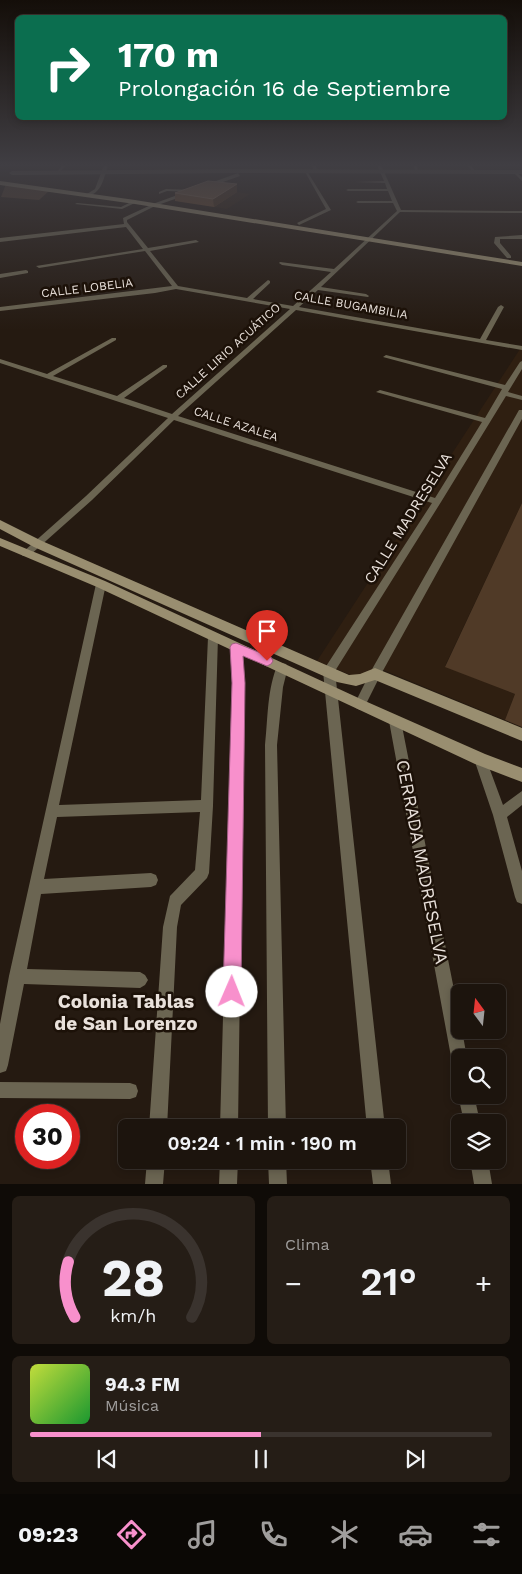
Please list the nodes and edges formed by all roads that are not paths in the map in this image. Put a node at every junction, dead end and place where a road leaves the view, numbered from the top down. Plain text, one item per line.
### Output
1 (125, 220) edge
2 (252, 220) edge
3 (275, 220) edge
4 (307, 220) edge
5 (388, 220) edge
6 (82, 223) dead end
7 (299, 224) junction
8 (127, 225) junction
9 (85, 230) junction
10 (522, 237) edge
11 (368, 238) junction
12 (0, 240) edge
13 (196, 242) dead end
14 (146, 250) junction
15 (509, 257) junction
16 (522, 258) edge
17 (282, 263) dead end
18 (522, 264) edge
19 (39, 266) dead end
20 (26, 272) dead end
21 (334, 272) junction
22 (0, 276) edge
23 (268, 282) dead end
24 (176, 287) junction
25 (317, 288) junction
26 (366, 296) dead end
27 (249, 299) junction
28 (296, 307) junction
29 (501, 307) dead end
30 (0, 309) edge
31 (114, 339) dead end
32 (482, 341) junction
33 (522, 348) edge
34 (386, 357) dead end
35 (0, 361) edge
36 (522, 363) edge
37 (165, 366) dead end
38 (48, 376) junction
39 (505, 391) junction
40 (380, 392) dead end
41 (522, 398) edge
42 (118, 399) junction
43 (522, 412) edge
44 (173, 417) junction
45 (487, 421) junction
46 (437, 502) junction
47 (0, 524) edge
48 (0, 542) edge
49 (38, 544) junction
50 (26, 554) junction
51 (101, 584) junction
52 (213, 637) junction
53 (236, 647) junction
54 (282, 667) junction
55 (329, 671) junction
56 (374, 674) junction
57 (331, 690) junction
58 (360, 705) junction
59 (395, 721) junction
60 (522, 735) edge
61 (480, 759) junction
62 (522, 775) edge
63 (522, 797) edge
64 (207, 806) junction
65 (52, 811) junction
66 (500, 815) junction
67 (151, 880) dead end
68 (35, 887) junction
69 (522, 897) edge
70 (17, 976) junction
71 (140, 980) dead end
72 (458, 1049) edge
73 (1, 1055) edge
74 (0, 1090) edge
75 (130, 1091) dead end
76 (159, 1119) edge
77 (229, 1119) edge
78 (277, 1119) edge
79 (375, 1119) edge
80 (155, 1169) edge
81 (229, 1169) edge
82 (277, 1169) edge
83 (381, 1169) edge
84 (480, 1169) edge
85 (154, 1184) edge
86 (228, 1184) edge
87 (278, 1184) edge
88 (382, 1184) edge
89 (483, 1184) edge

1 - 8 street
2 - 11 main road
3 - 7 main road
4 - 7 street
5 - 11 street, CALLE LIRIO ACUÁTICO
6 - 9 street
7 - 11 main road
8 - 9 street
8 - 14 street
9 - 12 street
10 - 15 street
11 - 15 main road
11 - 18 main road
11 - 21 street, CALLE LIRIO ACUÁTICO
13 - 14 street
14 - 19 street
14 - 24 street
15 - 16 main road
17 - 21 street
20 - 22 street
21 - 25 street, CALLE LIRIO ACUÁTICO
23 - 27 street
24 - 27 street, CALLE BUGAMBILIA
24 - 30 street, CALLE LOBELIA
25 - 26 street
25 - 28 street, CALLE LIRIO ACUÁTICO
27 - 28 street, CALLE BUGAMBILIA
28 - 32 street, CALLE BUGAMBILIA
28 - 44 street, CALLE LIRIO ACUÁTICO
29 - 32 street
31 - 38 street
32 - 33 street, CALLE BUGAMBILIA
34 - 39 street
35 - 38 street, CALLE AZALEA
36 - 39 street, CALLE MADRESELVA
37 - 42 street
38 - 42 street, CALLE AZALEA
39 - 41 street
39 - 45 street, CALLE MADRESELVA
40 - 45 street
42 - 44 street, CALLE AZALEA
43 - 56 street
44 - 46 street, CALLE AZALEA
44 - 49 street, CALLE LIRIO ACUÁTICO
45 - 46 street, CALLE MADRESELVA
46 - 55 street, CALLE MADRESELVA
47 - 49 main road
48 - 50 main road
49 - 50 street, CALLE LIRIO ACUÁTICO
49 - 55 main road
50 - 51 main road
51 - 52 main road
51 - 65 street
52 - 53 main road
52 - 64 street
53 - 54 main road
53 - 77 street
54 - 57 main road
54 - 78 street
55 - 56 main road
55 - 57 street
56 - 58 street
56 - 60 main road
57 - 58 main road
57 - 79 street
58 - 59 main road
59 - 61 main road
59 - 72 street, CERRADA MADRESELVA
61 - 62 main road
61 - 66 street
63 - 66 street
64 - 65 street
64 - 76 street
65 - 68 street
66 - 69 street
67 - 68 street
68 - 70 street
70 - 71 street
70 - 73 street
74 - 75 street
80 - 85 street
81 - 86 street
82 - 87 street
83 - 88 street
84 - 89 street

